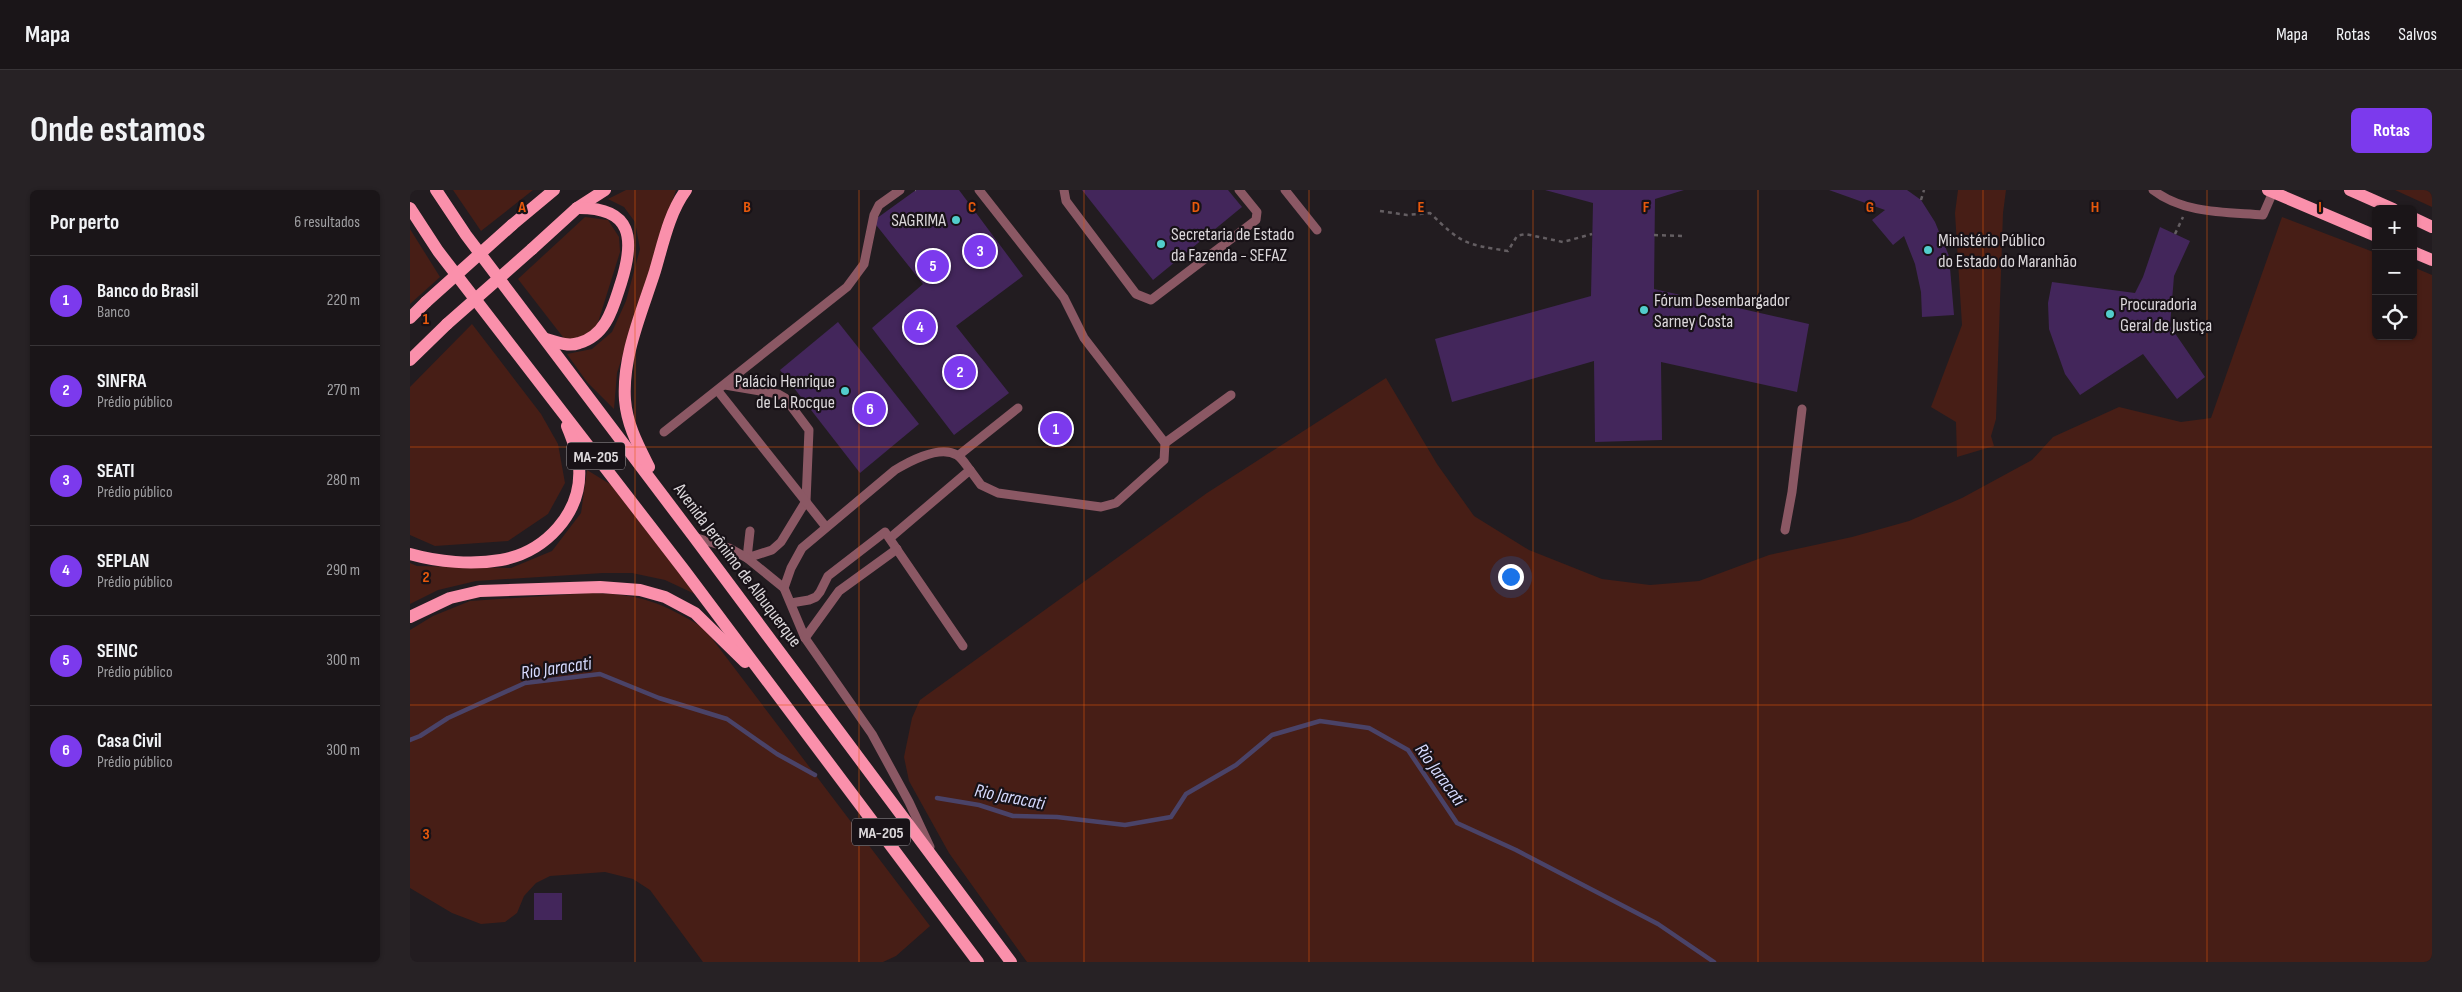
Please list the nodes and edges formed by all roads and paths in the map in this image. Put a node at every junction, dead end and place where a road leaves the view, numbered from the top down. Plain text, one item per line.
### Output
1 (436, 190) edge
2 (554, 190) edge
3 (605, 190) edge
4 (686, 190) edge
5 (900, 190) edge
6 (979, 190) edge
7 (1064, 190) edge
8 (1239, 190) edge
9 (1285, 190) edge
10 (1924, 190) edge
11 (2153, 190) edge
12 (2350, 190) edge
13 (2271, 191) edge
14 (1921, 200) dead end
15 (2384, 205) edge
16 (2187, 207) junction
17 (410, 208) edge
18 (577, 208) junction
19 (1380, 211) dead end
20 (2417, 220) edge
21 (2432, 227) edge
22 (1317, 230) dead end
23 (1592, 234) dead end
24 (2175, 234) dead end
25 (2372, 234) edge
26 (1654, 235) dead end
27 (1684, 236) dead end
28 (2417, 254) edge
29 (2432, 260) edge
30 (410, 318) edge
31 (546, 339) junction
32 (410, 360) edge
33 (721, 388) junction
34 (1231, 395) dead end
35 (1018, 408) dead end
36 (1802, 409) dead end
37 (562, 412) junction
38 (664, 432) dead end
39 (1165, 443) junction
40 (959, 456) junction
41 (970, 470) junction
42 (667, 500) junction
43 (806, 501) junction
44 (826, 527) junction
45 (1785, 530) dead end
46 (750, 531) dead end
47 (887, 535) junction
48 (694, 537) junction
49 (897, 549) junction
50 (410, 554) edge
51 (747, 558) junction
52 (784, 588) junction
53 (791, 603) junction
54 (410, 618) edge
55 (805, 638) junction
56 (963, 646) dead end
57 (784, 702) junction
58 (938, 865) junction
59 (978, 962) edge
60 (1011, 962) edge

1 - 31 main road, Avenida Jerônimo de Albuquerque / MA-205
2 - 30 main road, bridge
3 - 18 main road
4 - 42 main road
5 - 33 lane
6 - 39 lane
7 - 8 lane
9 - 22 lane
10 - 14 path
11 - 16 lane
12 - 15 main road
13 - 16 lane
13 - 25 main road
16 - 24 path
17 - 37 main road, MA-205
18 - 31 main road
18 - 32 main road, bridge
19 - 23 path
20 - 21 main road
26 - 27 path
28 - 29 main road
31 - 42 main road, Avenida Jerônimo de Albuquerque / MA-205
33 - 38 lane
33 - 43 lane
33 - 43 lane
34 - 39 lane
35 - 40 lane
36 - 45 lane
37 - 50 main road
37 - 57 main road, MA-205
39 - 41 lane
40 - 41 lane
40 - 44 lane
41 - 47 lane
42 - 48 main road, Avenida Jerônimo de Albuquerque / MA-205
43 - 44 lane
43 - 51 lane
44 - 52 lane
46 - 51 lane
47 - 49 lane
47 - 53 lane
48 - 51 lane
48 - 58 main road, Avenida Jerônimo de Albuquerque / MA-205
49 - 55 lane
49 - 56 lane
51 - 52 lane
52 - 53 lane
53 - 55 lane
54 - 57 main road
55 - 58 lane
57 - 59 main road, MA-205
58 - 60 main road, Avenida Jerônimo de Albuquerque / MA-205

